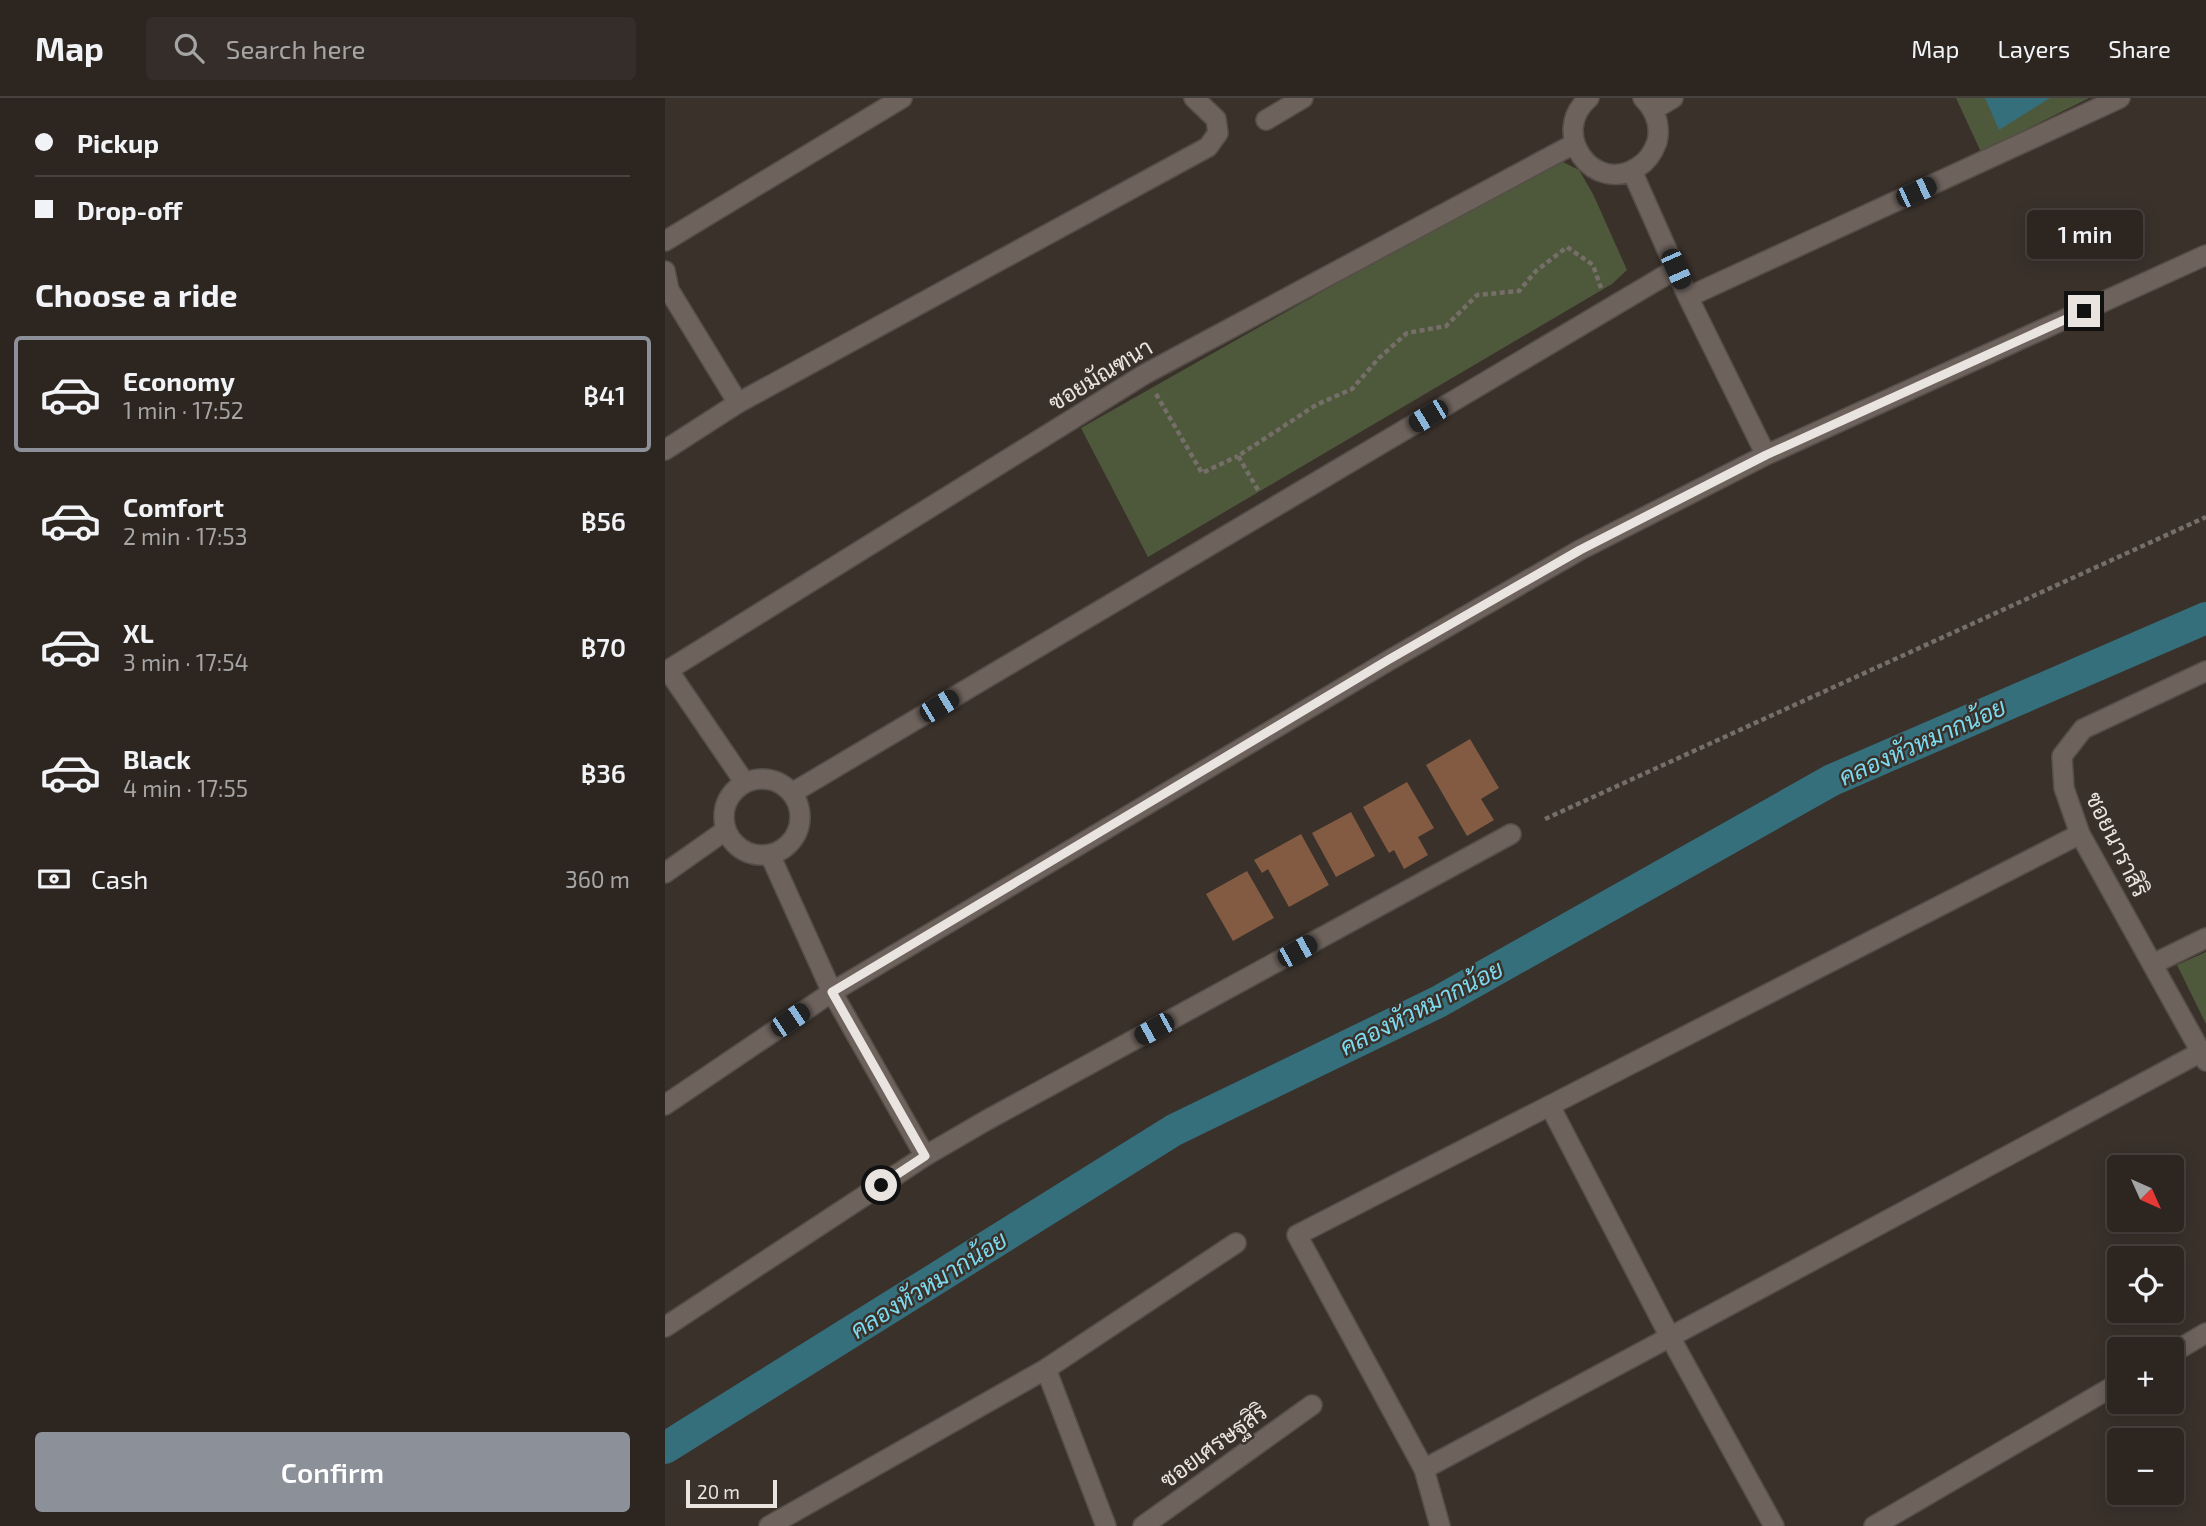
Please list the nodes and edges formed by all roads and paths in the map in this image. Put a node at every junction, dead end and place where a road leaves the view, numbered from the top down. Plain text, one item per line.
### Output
1 (902, 98) edge
2 (1194, 98) edge
3 (1303, 98) edge
4 (1589, 98) edge
5 (1674, 98) edge
6 (2120, 98) edge
7 (1648, 104) edge
8 (1266, 120) dead end
9 (1574, 144) junction
10 (1632, 171) junction
11 (665, 241) edge
12 (2206, 255) edge
13 (1676, 269) junction
14 (666, 283) edge
15 (1688, 297) junction
16 (1609, 308) junction
17 (1145, 374) junction
18 (737, 403) junction
19 (665, 450) edge
20 (1766, 455) junction
21 (1238, 456) junction
22 (1269, 510) junction
23 (2206, 517) edge
24 (666, 671) edge
25 (2206, 671) edge
26 (745, 783) junction
27 (792, 793) junction
28 (1545, 819) dead end
29 (726, 830) junction
30 (1511, 834) dead end
31 (2080, 834) junction
32 (770, 855) junction
33 (665, 873) edge
34 (2206, 939) edge
35 (2153, 964) junction
36 (832, 992) junction
37 (2203, 1056) edge
38 (665, 1105) edge
39 (1549, 1106) junction
40 (925, 1156) junction
41 (1236, 1243) dead end
42 (665, 1327) edge
43 (2206, 1333) edge
44 (1670, 1337) junction
45 (2184, 1346) edge
46 (1045, 1369) junction
47 (2107, 1390) edge
48 (1312, 1405) dead end
49 (1424, 1469) junction
50 (769, 1526) edge
51 (1106, 1526) edge
52 (1143, 1526) edge
53 (1440, 1526) edge
54 (1774, 1526) edge
55 (1874, 1526) edge

1 - 11 street
2 - 18 street
3 - 8 street
4 - 9 street
5 - 7 street
6 - 15 street
7 - 10 street
9 - 10 street
9 - 17 street, ซอยมัณฑนา
10 - 13 street
12 - 20 street
13 - 15 street
13 - 16 street
14 - 18 street
15 - 20 street
16 - 21 path
16 - 22 street
17 - 21 path
17 - 24 street, ซอยมัณฑนา
18 - 19 street
20 - 36 street
21 - 22 path
22 - 27 street
23 - 28 path
24 - 26 street
25 - 31 street, ซอยนาราสิริ
26 - 27 street
26 - 29 street
27 - 32 street
29 - 32 street
29 - 33 street
30 - 40 street
31 - 35 street, ซอยนาราสิริ
31 - 39 street
32 - 36 street
34 - 35 street
35 - 37 street, ซอยนาราสิริ
36 - 38 street
36 - 40 street
37 - 44 street
39 - 44 street
39 - 49 street
40 - 42 street
41 - 46 street
43 - 45 street
44 - 49 street
44 - 54 street
46 - 50 street
46 - 51 street
47 - 55 street
48 - 52 street, ซอยเศรษฐสิริ
49 - 53 street

